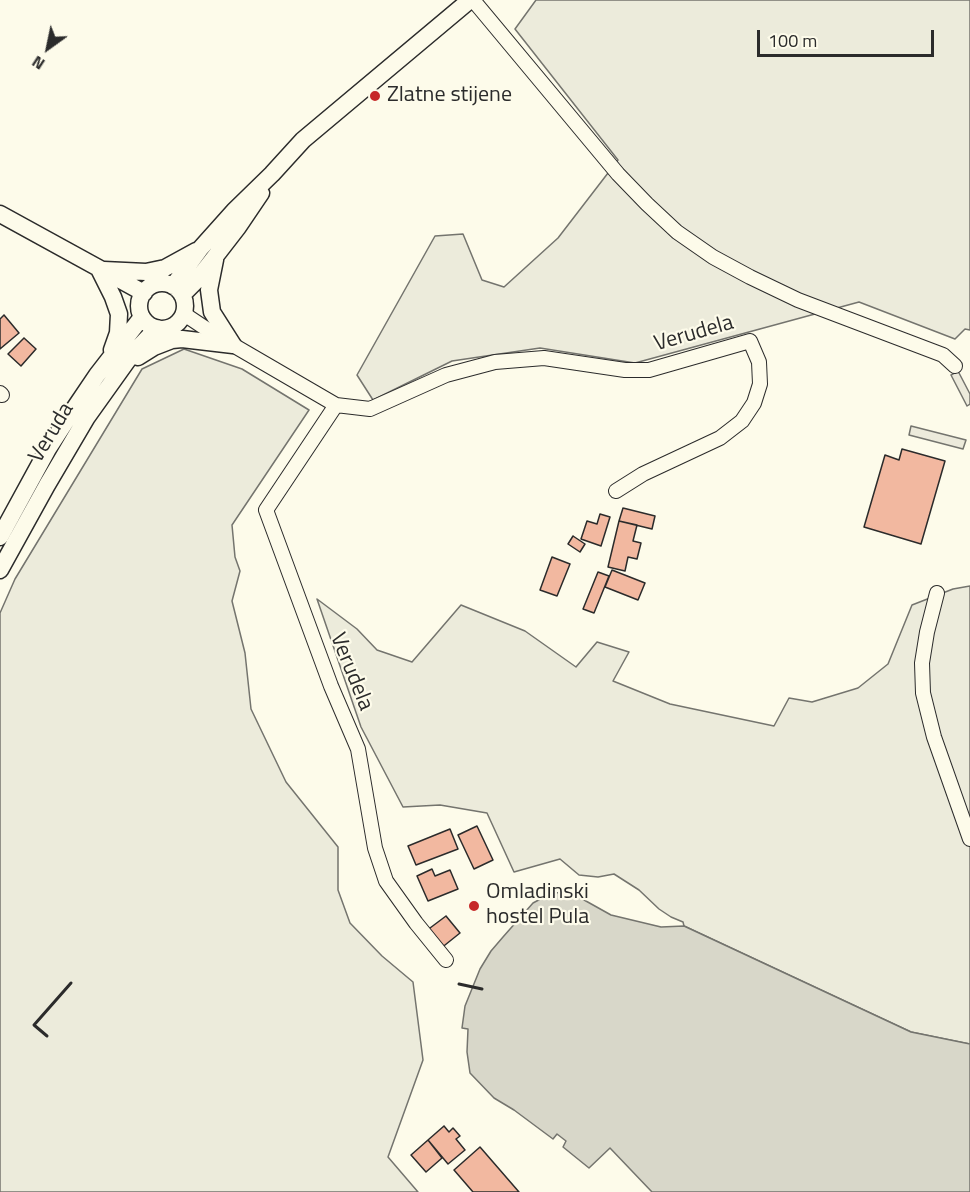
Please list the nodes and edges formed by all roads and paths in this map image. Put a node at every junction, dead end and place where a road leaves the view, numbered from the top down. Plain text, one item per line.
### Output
1 (472, 0) edge
2 (272, 174) junction
3 (0, 214) edge
4 (200, 249) junction
5 (216, 255) junction
6 (99, 269) junction
7 (177, 290) junction
8 (144, 293) junction
9 (184, 314) junction
10 (142, 317) junction
11 (157, 328) junction
12 (233, 345) junction
13 (109, 359) junction
14 (955, 366) dead end
15 (116, 375) junction
16 (336, 405) junction
17 (616, 491) dead end
18 (0, 537) edge
19 (0, 570) edge
20 (937, 593) dead end
21 (970, 839) edge
22 (446, 960) dead end

1 - 2 main road
1 - 14 street
2 - 4 main road
2 - 5 main road
3 - 6 main road
4 - 6 main road
4 - 7 main road
5 - 7 main road
5 - 12 main road
6 - 8 main road
6 - 13 main road
7 - 8 main road
7 - 9 main road
8 - 10 main road
9 - 11 main road
9 - 12 street, Verudela
10 - 11 main road
10 - 13 main road, Veruda
11 - 15 main road, Veruda
12 - 15 main road
12 - 16 street, Verudela
13 - 18 main road, Veruda
15 - 19 main road, Veruda
16 - 17 street, Verudela
16 - 22 street, Verudela
20 - 21 street

